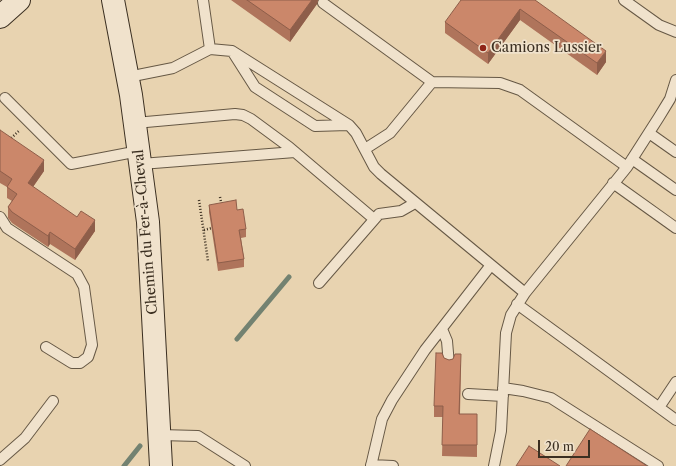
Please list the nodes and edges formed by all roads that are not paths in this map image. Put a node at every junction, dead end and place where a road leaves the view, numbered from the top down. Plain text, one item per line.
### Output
1 (19, 0) edge
2 (113, 0) edge
3 (203, 0) edge
4 (624, 0) edge
5 (323, 3) dead end
6 (0, 16) edge
7 (676, 32) edge
8 (210, 49) junction
9 (232, 51) junction
10 (128, 77) junction
11 (676, 80) edge
12 (432, 82) junction
13 (2, 98) edge
14 (135, 123) junction
15 (349, 125) junction
16 (649, 133) junction
17 (364, 149) junction
18 (295, 152) junction
19 (676, 152) edge
20 (140, 158) junction
21 (629, 163) junction
22 (613, 184) junction
23 (676, 190) edge
24 (415, 203) junction
25 (0, 217) edge
26 (374, 219) junction
27 (676, 228) edge
28 (491, 265) junction
29 (319, 283) dead end
30 (525, 294) junction
31 (517, 304) junction
32 (442, 329) junction
33 (46, 347) dead end
34 (449, 365) edge
35 (676, 382) edge
36 (503, 392) junction
37 (468, 394) dead end
38 (53, 401) dead end
39 (660, 406) junction
40 (676, 420) edge
41 (160, 435) junction
42 (0, 460) edge
43 (371, 465) edge
44 (161, 466) edge
45 (245, 466) edge
46 (393, 466) edge
47 (494, 466) edge
48 (658, 466) edge

1 - 6 street
2 - 10 street, Chemin du Fer-à-Cheval
3 - 8 lane
4 - 7 lane
5 - 12 lane
8 - 9 lane
8 - 10 lane
9 - 15 lane
9 - 15 lane
10 - 14 street, Chemin du Fer-à-Cheval
11 - 16 lane
12 - 17 lane
12 - 21 lane
13 - 20 lane
14 - 18 lane
14 - 20 street, Chemin du Fer-à-Cheval
15 - 17 lane
16 - 19 lane
16 - 21 lane
17 - 24 lane
18 - 20 lane
18 - 26 lane
20 - 41 street, Chemin du Fer-à-Cheval
21 - 22 lane
21 - 23 lane
22 - 27 lane
22 - 30 lane
24 - 26 lane
24 - 28 lane
25 - 33 lane
26 - 29 lane
28 - 30 lane
28 - 32 lane
30 - 31 lane
31 - 36 lane
31 - 39 lane
32 - 34 lane
32 - 43 lane
35 - 39 lane
36 - 37 lane
36 - 47 lane
36 - 48 lane
38 - 42 lane
39 - 40 lane
41 - 44 street, Chemin du Fer-à-Cheval
41 - 45 lane
43 - 46 lane

